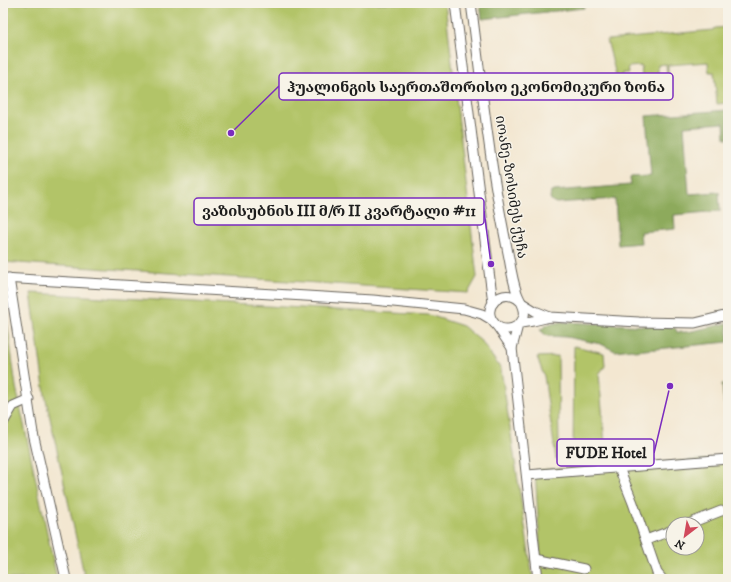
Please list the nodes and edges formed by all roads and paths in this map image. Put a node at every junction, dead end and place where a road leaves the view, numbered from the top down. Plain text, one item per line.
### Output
1 (455, 3) edge
2 (471, 3) edge
3 (6, 278) edge
4 (521, 302) junction
5 (492, 304) junction
6 (464, 309) junction
7 (728, 315) edge
8 (550, 317) junction
9 (494, 323) junction
10 (519, 324) junction
11 (512, 348) junction
12 (29, 399) junction
13 (3, 422) edge
14 (728, 459) edge
15 (619, 468) junction
16 (527, 475) junction
17 (721, 511) dead end
18 (705, 517) edge
19 (665, 533) edge
20 (646, 540) junction
21 (536, 559) junction
22 (584, 569) dead end
23 (66, 579) edge
24 (538, 579) edge
25 (662, 579) edge

1 - 5 street
2 - 4 street, იოანე-ზოსიმეს ქუჩა
3 - 6 street
3 - 12 street
4 - 5 street
4 - 8 street
4 - 10 street
5 - 6 street
5 - 9 street
6 - 9 street
7 - 8 street
8 - 10 street
9 - 10 street
9 - 11 street
10 - 11 street
11 - 16 street
12 - 13 street
12 - 23 street
14 - 15 street
15 - 16 street
15 - 20 street
16 - 21 street
17 - 18 street
19 - 20 street
20 - 25 street
21 - 22 street
21 - 24 street

